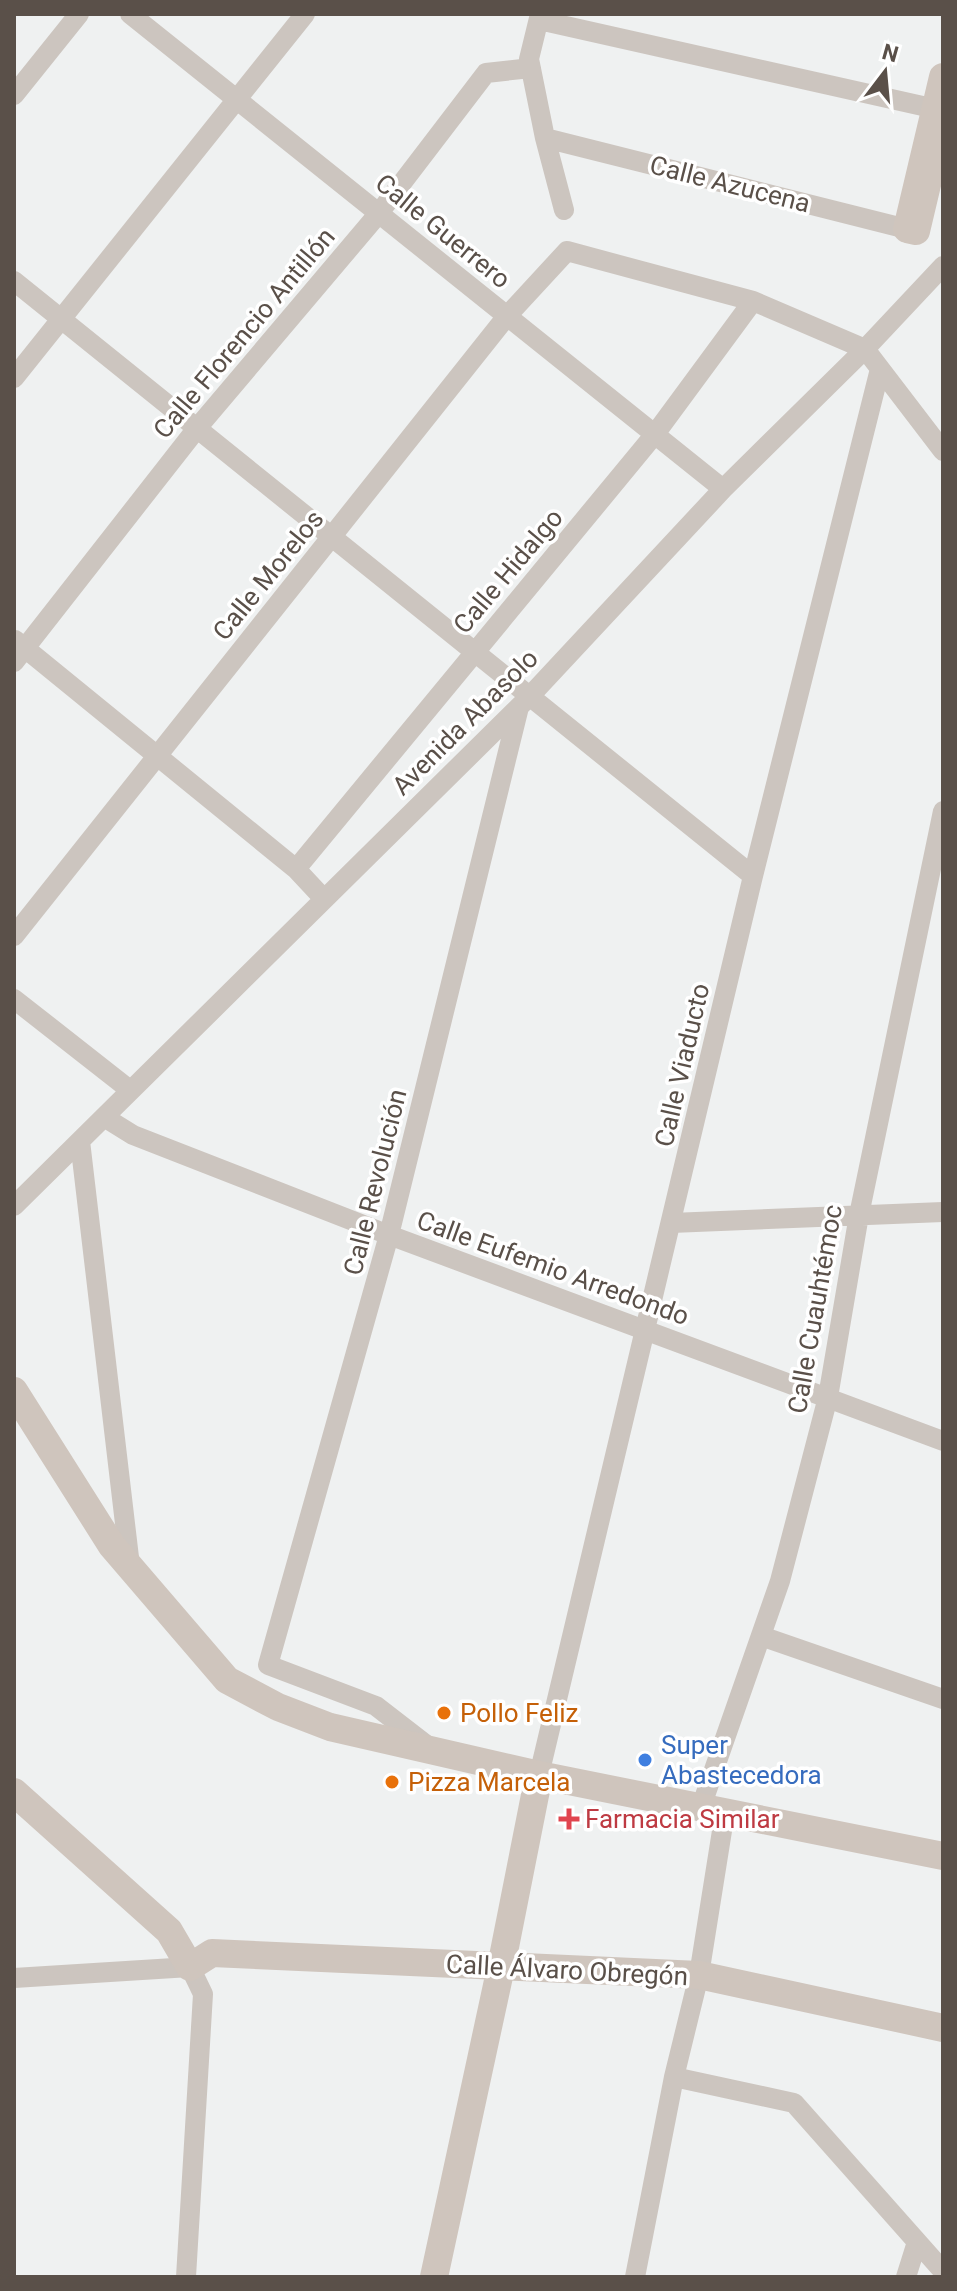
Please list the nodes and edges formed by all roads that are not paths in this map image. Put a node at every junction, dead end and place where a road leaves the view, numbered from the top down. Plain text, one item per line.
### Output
1 (79, 14) edge
2 (130, 14) edge
3 (305, 14) edge
4 (540, 17) edge
5 (531, 68) junction
6 (943, 77) edge
7 (14, 95) edge
8 (236, 99) junction
9 (939, 113) edge
10 (545, 138) junction
11 (564, 210) dead end
12 (379, 213) junction
13 (911, 230) joint
14 (943, 266) edge
15 (14, 281) edge
16 (753, 301) junction
17 (507, 316) junction
18 (61, 318) junction
19 (865, 349) junction
20 (880, 369) junction
21 (14, 378) edge
22 (198, 427) junction
23 (655, 434) junction
24 (943, 451) edge
25 (723, 489) junction
26 (333, 535) junction
27 (18, 650) edge
28 (475, 652) junction
29 (525, 702) junction
30 (157, 756) junction
31 (943, 811) edge
32 (296, 869) junction
33 (753, 876) junction
34 (324, 899) junction
35 (14, 936) edge
36 (14, 999) edge
37 (130, 1090) junction
38 (104, 1117) junction
39 (80, 1141) junction
40 (14, 1206) edge
41 (943, 1212) edge
42 (859, 1215) junction
43 (671, 1223) junction
44 (389, 1235) junction
45 (645, 1330) junction
46 (14, 1391) edge
47 (828, 1397) junction
48 (943, 1441) edge
49 (130, 1566) junction
50 (761, 1636) junction
51 (943, 1699) edge
52 (432, 1749) junction
53 (539, 1775) junction
54 (14, 1792) edge
55 (713, 1810) junction
56 (943, 1856) edge
57 (190, 1967) junction
58 (501, 1967) junction
59 (699, 1975) junction
60 (14, 1978) edge
61 (943, 2028) edge
62 (674, 2077) junction
63 (917, 2242) junction
64 (943, 2271) edge
65 (186, 2277) edge
66 (434, 2277) edge
67 (635, 2277) edge
68 (906, 2277) edge

1 - 7 street
2 - 8 street, Calle Guerrero
3 - 8 street
4 - 5 street
4 - 9 street
5 - 10 street
5 - 12 street, Calle Florencio Antillón
6 - 9 street
8 - 12 street, Calle Guerrero
8 - 18 street
9 - 13 street
10 - 11 street
10 - 13 street, Calle Azucena
12 - 17 street, Calle Guerrero
12 - 22 street, Calle Florencio Antillón
14 - 19 street, Avenida Abasolo
15 - 18 street
16 - 17 street, Calle Morelos
16 - 19 street
16 - 23 street, Calle Hidalgo
17 - 23 street, Calle Guerrero
17 - 26 street, Calle Morelos
18 - 21 street
18 - 22 street
19 - 20 street
19 - 25 street, Avenida Abasolo
20 - 24 street
20 - 33 street, Calle Viaducto
22 - 26 street
22 - 27 street, Calle Florencio Antillón
23 - 25 street, Calle Guerrero
23 - 28 street, Calle Hidalgo
25 - 29 street, Avenida Abasolo
26 - 28 street
26 - 30 street, Calle Morelos
27 - 30 street
28 - 29 street
28 - 32 street, Calle Hidalgo
29 - 33 street
29 - 34 street, Avenida Abasolo
29 - 44 street, Calle Revolución
30 - 32 street
30 - 35 street, Calle Morelos
31 - 42 street, Calle Cuauhtémoc
32 - 34 street
33 - 43 street, Calle Viaducto
34 - 37 street, Avenida Abasolo
36 - 37 street
37 - 38 street, Avenida Abasolo
38 - 39 street, Avenida Abasolo
38 - 44 street, Calle Eufemio Arredondo
39 - 40 street, Avenida Abasolo
39 - 49 street
41 - 42 street
42 - 43 street
42 - 47 street, Calle Cuauhtémoc
43 - 45 street, Calle Viaducto
44 - 45 street, Calle Eufemio Arredondo
44 - 52 street, Calle Revolución
45 - 47 street, Calle Eufemio Arredondo
45 - 53 street, Calle Viaducto
46 - 49 street
47 - 48 street, Calle Eufemio Arredondo
47 - 50 street, Calle Cuauhtémoc
49 - 52 street
50 - 51 street
50 - 55 street, Calle Cuauhtémoc
52 - 53 street
53 - 55 street
53 - 58 street
54 - 57 street
55 - 56 street
55 - 59 street, Calle Cuauhtémoc
57 - 58 street, Calle Álvaro Obregón
57 - 60 street
57 - 65 street
58 - 59 street, Calle Álvaro Obregón
58 - 66 street
59 - 61 street, Calle Álvaro Obregón
59 - 62 street, Calle Cuauhtémoc
62 - 63 street
62 - 67 street, Calle Cuauhtémoc
63 - 64 street
63 - 68 street

